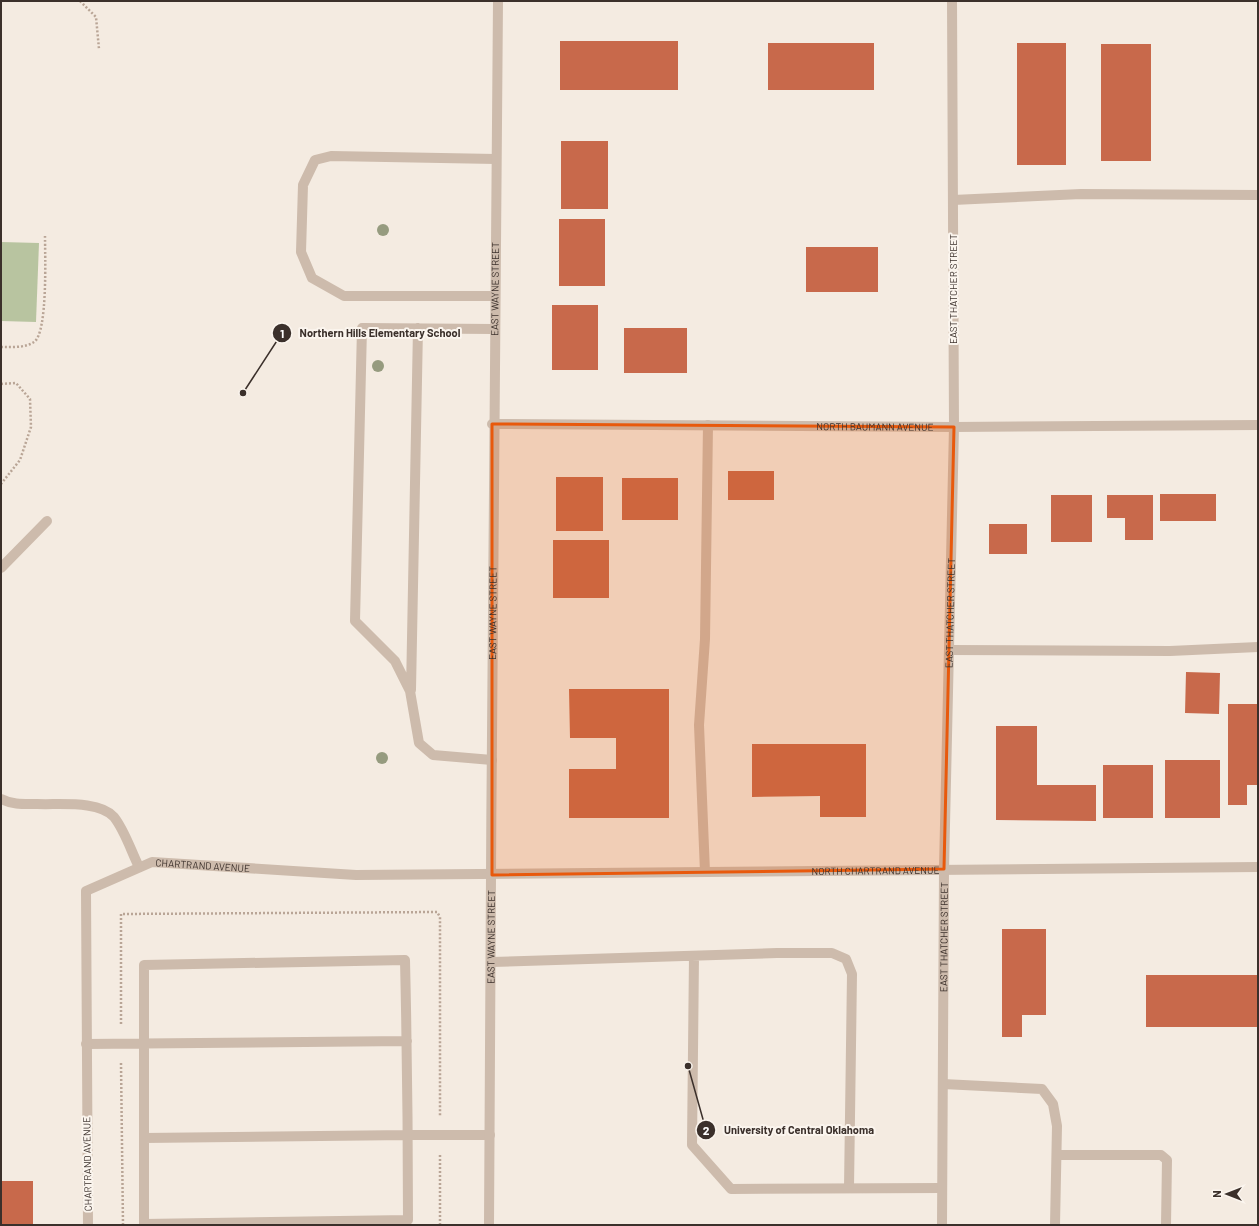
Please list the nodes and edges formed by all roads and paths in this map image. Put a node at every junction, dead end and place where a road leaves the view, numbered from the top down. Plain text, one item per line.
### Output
1 (80, 1) edge
2 (498, 1) edge
3 (952, 1) edge
4 (99, 48) dead end
5 (496, 159) junction
6 (1258, 195) edge
7 (953, 200) junction
8 (45, 236) dead end
9 (494, 296) junction
10 (418, 328) junction
11 (493, 329) junction
12 (1, 347) edge
13 (1, 384) edge
14 (492, 424) junction
15 (708, 425) junction
16 (1258, 425) edge
17 (954, 427) junction
18 (1, 484) edge
19 (47, 521) dead end
20 (1, 568) edge
21 (1258, 647) edge
22 (949, 650) junction
23 (411, 697) junction
24 (492, 760) junction
25 (1, 799) edge
26 (139, 867) junction
27 (1258, 867) edge
28 (944, 869) junction
29 (705, 872) junction
30 (492, 875) junction
31 (694, 956) junction
32 (492, 962) junction
33 (407, 1041) junction
34 (121, 1043) junction
35 (144, 1043) junction
36 (86, 1044) junction
37 (943, 1084) junction
38 (408, 1135) junction
39 (440, 1135) junction
40 (490, 1135) junction
41 (144, 1138) junction
42 (1056, 1155) junction
43 (849, 1188) junction
44 (942, 1188) junction
45 (88, 1225) edge
46 (122, 1225) edge
47 (440, 1225) edge
48 (489, 1225) edge
49 (942, 1225) edge
50 (1055, 1225) edge
51 (1166, 1225) edge

1 - 4 path
2 - 5 street, EAST WAYNE STREET
3 - 7 street, EAST THATCHER STREET
5 - 9 street, EAST WAYNE STREET
5 - 9 street
6 - 7 street
7 - 17 street, EAST THATCHER STREET
8 - 12 path
9 - 11 street, EAST WAYNE STREET
10 - 11 street
10 - 23 street
10 - 23 street
11 - 14 street, EAST WAYNE STREET
13 - 18 path
14 - 15 street, NORTH BAUMANN AVENUE
14 - 24 street, EAST WAYNE STREET
15 - 17 street, NORTH BAUMANN AVENUE
15 - 29 street
16 - 17 street, NORTH BAUMANN AVENUE
17 - 22 street, EAST THATCHER STREET
19 - 20 street
21 - 22 street
22 - 28 street, EAST THATCHER STREET
23 - 24 street
24 - 30 street, EAST WAYNE STREET
25 - 26 street
26 - 30 street, CHARTRAND AVENUE
26 - 36 street, CHARTRAND AVENUE
27 - 28 street, NORTH CHARTRAND AVENUE
28 - 29 street, NORTH CHARTRAND AVENUE
28 - 37 street, EAST THATCHER STREET
29 - 30 street, NORTH CHARTRAND AVENUE
30 - 32 street, EAST WAYNE STREET
31 - 32 street
31 - 43 street
31 - 43 street
32 - 40 street, EAST WAYNE STREET
33 - 35 street
33 - 35 street
33 - 38 street
34 - 35 street
34 - 36 street
34 - 39 path
34 - 46 path
35 - 41 street
36 - 45 street, CHARTRAND AVENUE
37 - 42 street
37 - 44 street, EAST THATCHER STREET
38 - 39 street
38 - 41 street
38 - 41 street
39 - 40 street
39 - 47 path
40 - 48 street, EAST WAYNE STREET
42 - 50 street
42 - 51 street
43 - 44 street
44 - 49 street, EAST THATCHER STREET

